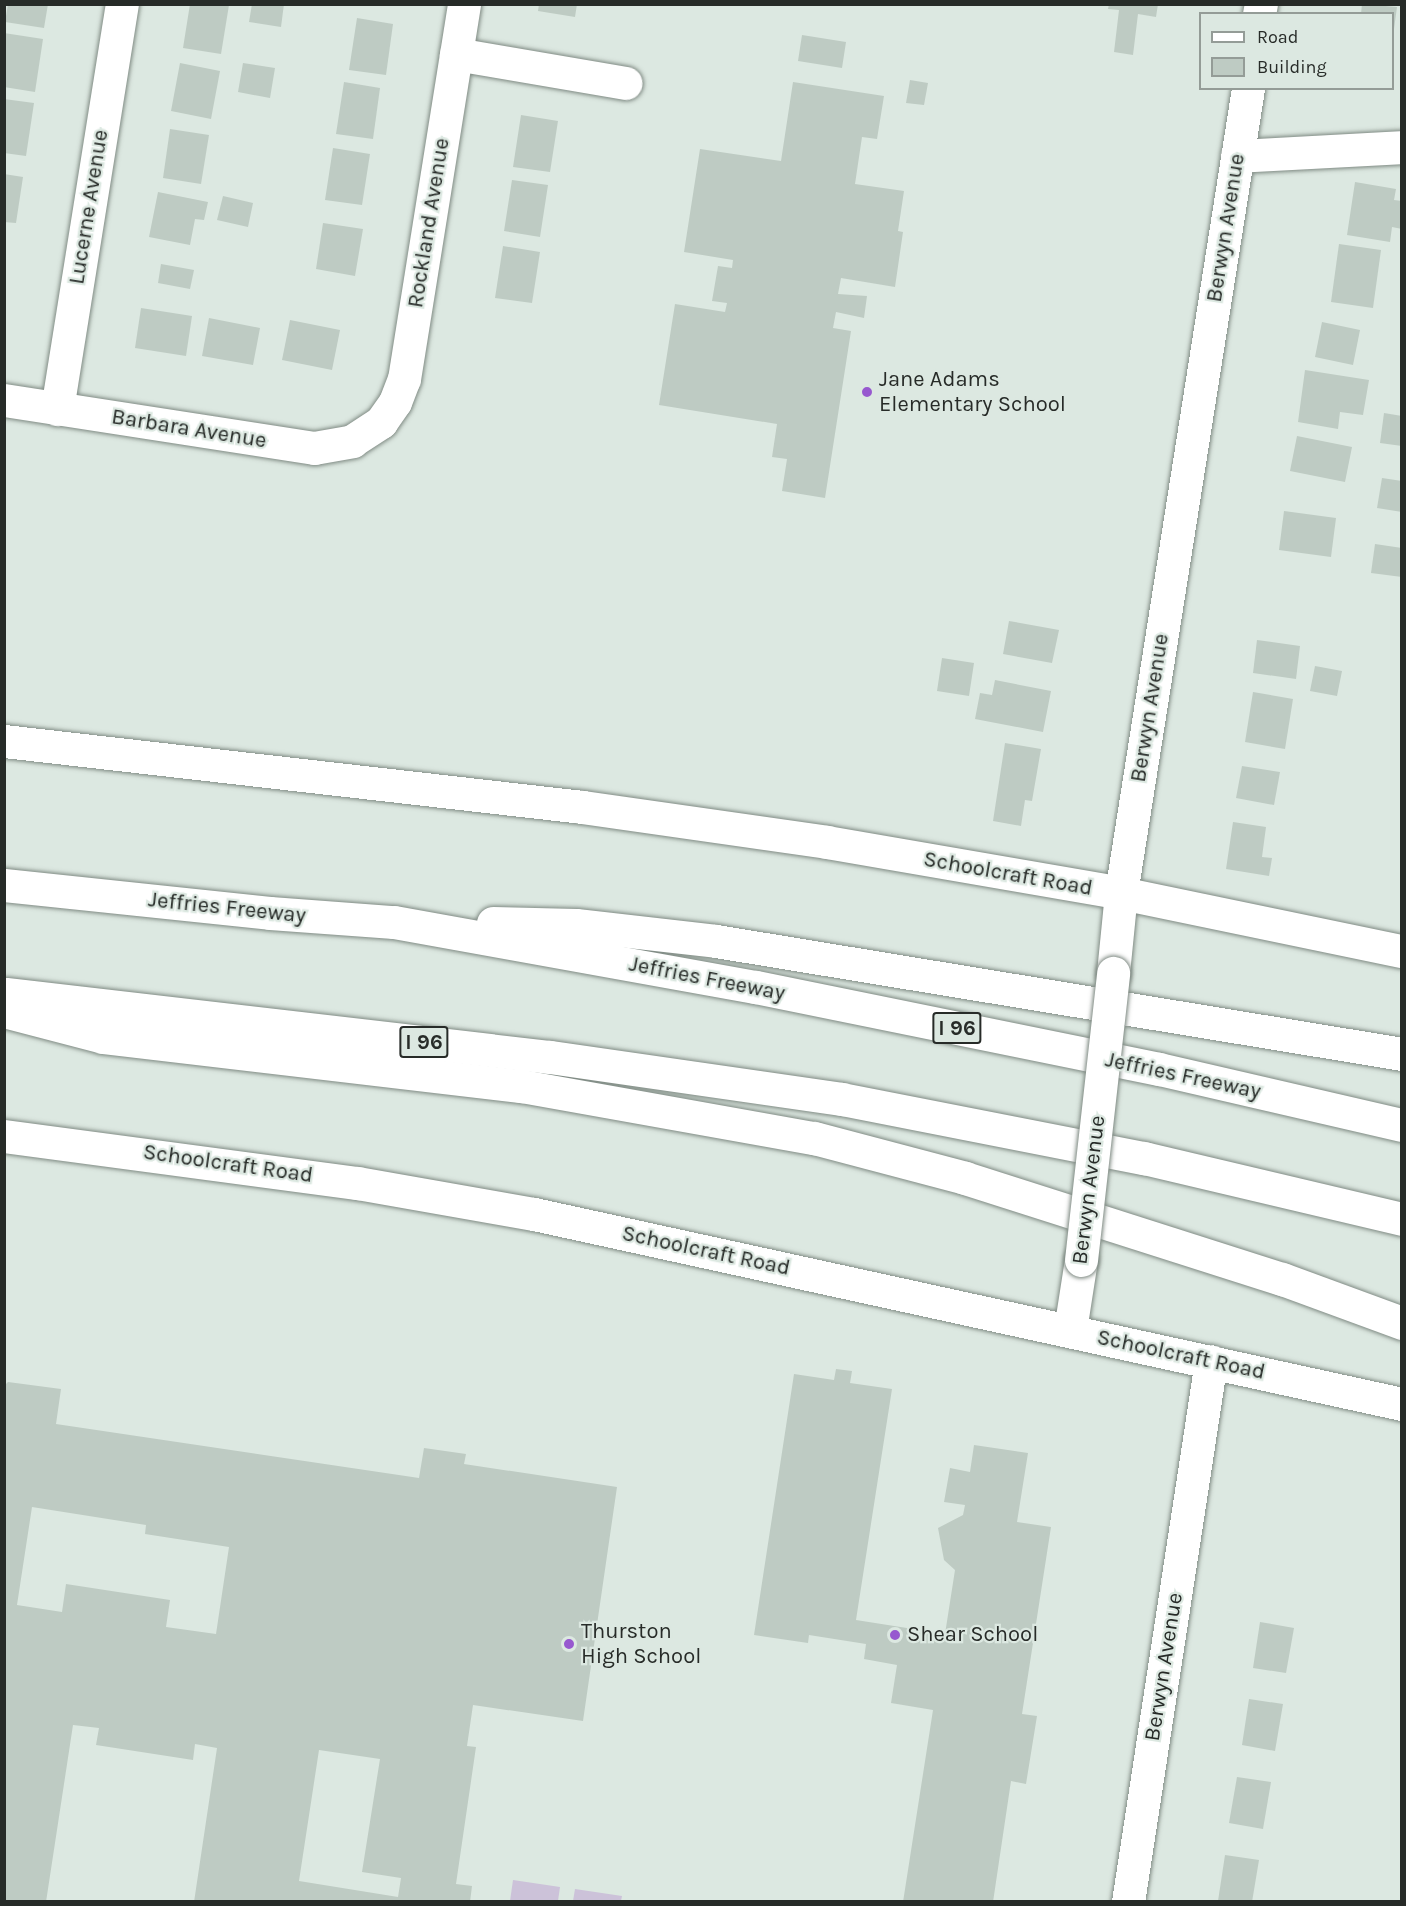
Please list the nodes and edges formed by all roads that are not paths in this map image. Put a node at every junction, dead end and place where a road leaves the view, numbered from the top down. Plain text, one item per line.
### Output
1 (122, 4) edge
2 (464, 4) edge
3 (456, 54) junction
4 (626, 83) dead end
5 (1248, 90) edge
6 (1401, 147) edge
7 (1237, 156) junction
8 (4, 400) edge
9 (57, 409) junction
10 (370, 431) joint
11 (4, 741) edge
12 (4, 885) edge
13 (1121, 893) junction
14 (394, 922) junction
15 (1401, 951) edge
16 (4, 994) edge
17 (4, 1011) edge
18 (1401, 1054) edge
19 (1401, 1125) edge
20 (4, 1137) edge
21 (1401, 1219) edge
22 (1401, 1323) edge
23 (1070, 1330) junction
24 (1211, 1361) junction
25 (1401, 1404) edge
26 (1128, 1902) edge

1 - 9 main road, Lucerne Avenue
2 - 3 main road, Rockland Avenue
3 - 4 main road
3 - 10 main road, Rockland Avenue
5 - 7 main road, Berwyn Avenue
6 - 7 main road
7 - 13 main road, Berwyn Avenue
8 - 9 main road, Barbara Avenue
9 - 10 main road, Barbara Avenue
11 - 13 main road, Schoolcraft Road
12 - 14 main road, Jeffries Freeway / I 96
13 - 15 main road, Schoolcraft Road
13 - 23 main road, Berwyn Avenue, bridge
14 - 18 main road
14 - 19 main road, Jeffries Freeway / I 96
16 - 21 main road, I 96
17 - 22 main road
20 - 23 main road, Schoolcraft Road
23 - 24 main road, Schoolcraft Road
24 - 25 main road, Schoolcraft Road
24 - 26 main road, Berwyn Avenue

